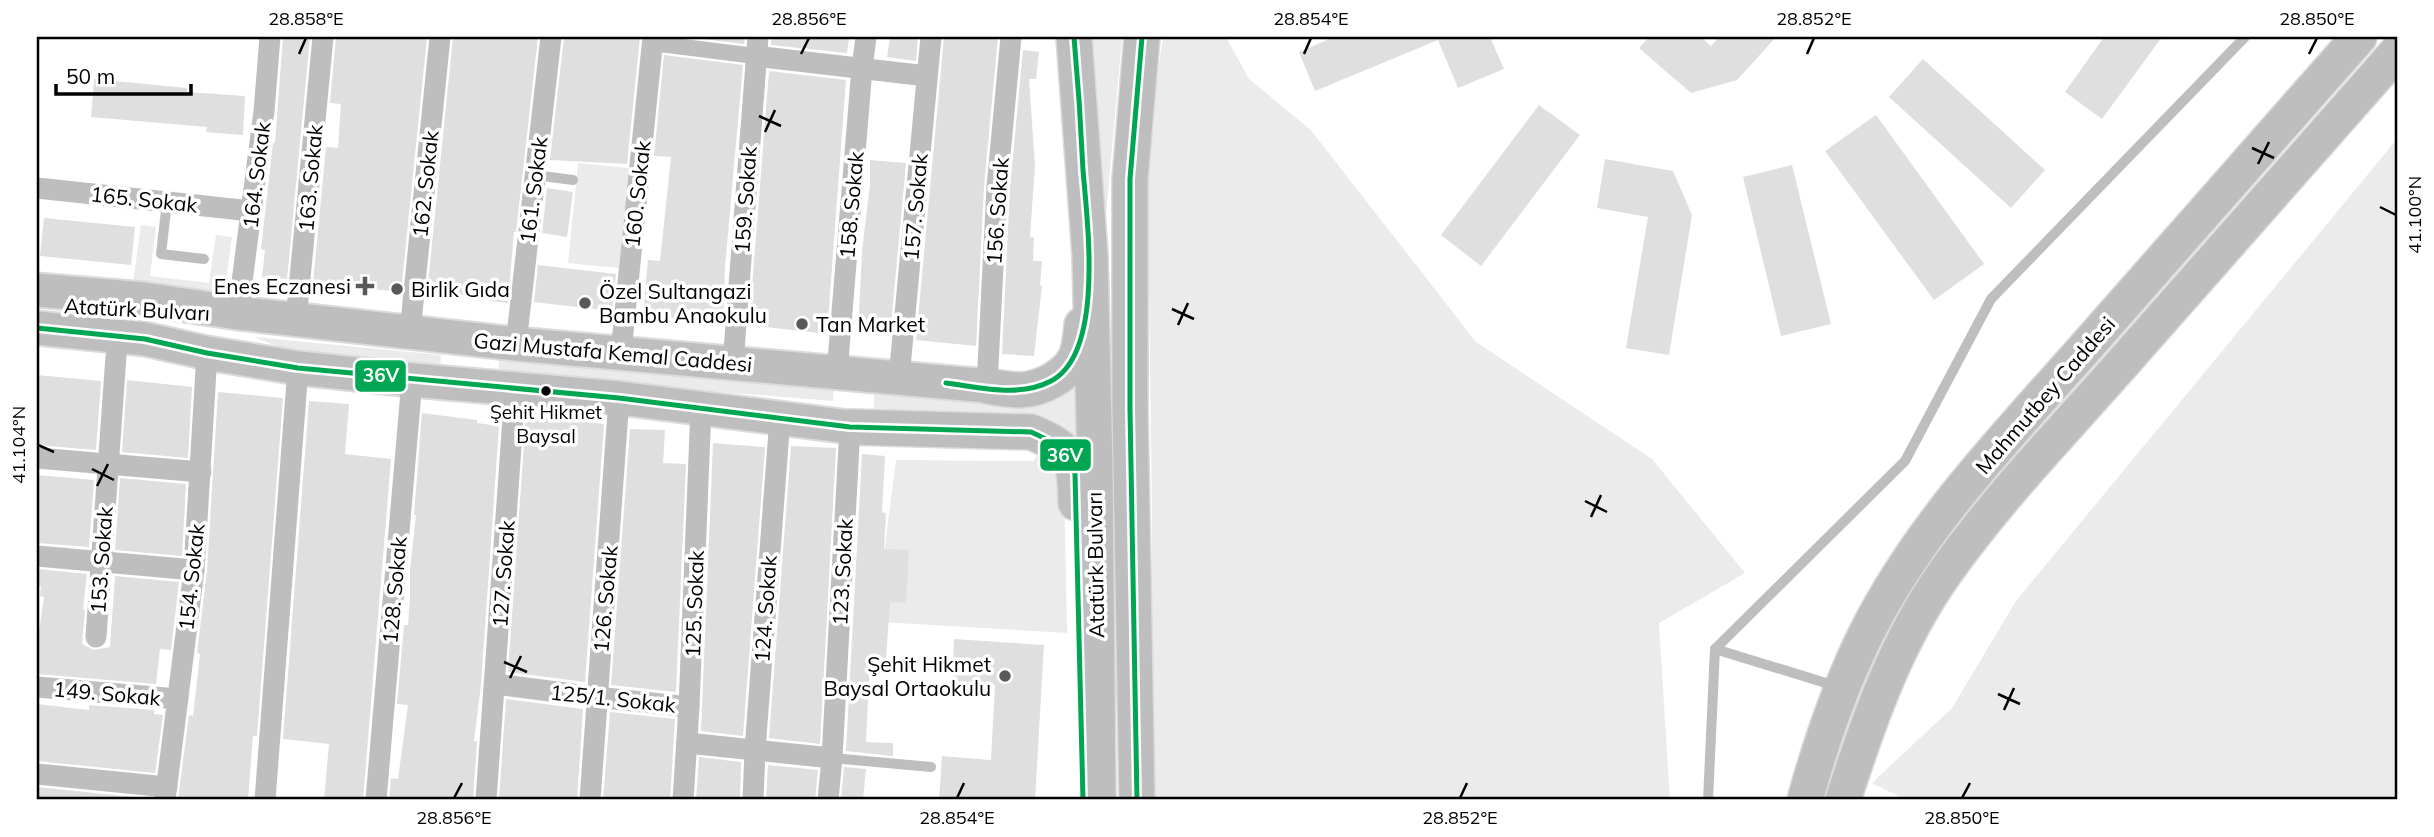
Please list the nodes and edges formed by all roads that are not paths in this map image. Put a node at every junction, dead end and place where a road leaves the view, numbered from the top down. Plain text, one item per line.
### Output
1 (270, 37) edge
2 (323, 37) edge
3 (440, 37) edge
4 (551, 37) edge
5 (866, 37) edge
6 (931, 37) edge
7 (1011, 37) edge
8 (1074, 37) edge
9 (1142, 37) edge
10 (2245, 37) edge
11 (2359, 37) edge
12 (653, 40) edge
13 (757, 46) edge
14 (2397, 52) edge
15 (862, 68) junction
16 (927, 76) junction
17 (535, 175) junction
18 (573, 180) dead end
19 (37, 188) edge
20 (167, 202) junction
21 (251, 211) junction
22 (1090, 255) junction
23 (204, 259) dead end
24 (37, 290) edge
25 (37, 304) edge
26 (238, 313) junction
27 (296, 320) junction
28 (37, 328) edge
29 (410, 332) junction
30 (516, 344) junction
31 (37, 347) edge
32 (621, 352) junction
33 (207, 353) junction
34 (116, 356) junction
35 (733, 364) junction
36 (298, 368) junction
37 (837, 373) junction
38 (899, 378) junction
39 (412, 380) junction
40 (988, 387) junction
41 (515, 390) junction
42 (619, 398) junction
43 (701, 407) junction
44 (780, 418) junction
45 (850, 426) junction
46 (37, 458) edge
47 (108, 464) junction
48 (201, 472) junction
49 (37, 556) edge
50 (102, 562) junction
51 (194, 570) junction
52 (96, 638) dead end
53 (1715, 649) junction
54 (495, 684) junction
55 (37, 687) edge
56 (1842, 687) junction
57 (596, 697) junction
58 (178, 699) junction
59 (689, 707) junction
60 (687, 743) junction
61 (755, 750) junction
62 (832, 758) junction
63 (931, 767) dead end
64 (37, 774) edge
65 (166, 794) edge
66 (265, 800) edge
67 (376, 800) edge
68 (486, 800) edge
69 (590, 800) edge
70 (683, 800) edge
71 (753, 800) edge
72 (828, 800) edge
73 (1083, 800) edge
74 (1097, 800) edge
75 (1138, 800) edge
76 (1709, 800) edge
77 (1805, 800) edge
78 (1843, 800) edge

1 - 21 street, 164. Sokak
2 - 27 street, 163. Sokak
3 - 29 street, 162. Sokak
4 - 17 street, 161. Sokak
5 - 15 street, 158. Sokak
6 - 16 street, 157. Sokak
7 - 40 street, 156. Sokak
8 - 22 highway, Atatürk Bulvarı
9 - 75 highway, Atatürk Bulvarı
10 - 53 lane
11 - 56 highway, Mahmutbey Caddesi
12 - 13 street
12 - 32 street, 160. Sokak
13 - 15 street
13 - 35 street, 159. Sokak
14 - 78 highway, Mahmutbey Caddesi
15 - 16 street
15 - 37 street, 158. Sokak
16 - 38 street, 157. Sokak
17 - 18 lane
17 - 30 street, 161. Sokak
19 - 20 street, 165. Sokak
20 - 21 street, 165. Sokak
20 - 23 lane
21 - 26 street, 164. Sokak
22 - 40 highway
22 - 74 highway, Atatürk Bulvarı
24 - 26 main road
25 - 26 main road, Atatürk Bulvarı
26 - 27 main road, Gazi Mustafa Kemal Caddesi
27 - 29 main road, Gazi Mustafa Kemal Caddesi
28 - 33 main road, Atatürk Bulvarı
29 - 30 main road, Gazi Mustafa Kemal Caddesi
30 - 32 main road, Gazi Mustafa Kemal Caddesi
31 - 34 main road
32 - 35 main road, Gazi Mustafa Kemal Caddesi
33 - 34 main road
33 - 36 main road
33 - 48 street, 154. Sokak
34 - 47 street, 153. Sokak
35 - 37 main road, Gazi Mustafa Kemal Caddesi
36 - 39 main road
36 - 66 street
37 - 38 main road, Gazi Mustafa Kemal Caddesi
37 - 44 main road
38 - 40 main road, Gazi Mustafa Kemal Caddesi
39 - 41 main road
39 - 67 street, 128. Sokak
41 - 42 main road
41 - 54 street, 127. Sokak
42 - 43 main road
42 - 57 street, 126. Sokak
43 - 44 main road
43 - 59 street, 125. Sokak
44 - 45 main road
44 - 61 street, 124. Sokak
45 - 62 street, 123. Sokak
45 - 73 highway
46 - 47 street
47 - 48 street
47 - 50 street, 153. Sokak
48 - 51 street, 154. Sokak
49 - 50 street
50 - 51 street
50 - 52 street, 153. Sokak
51 - 58 street, 154. Sokak
53 - 56 lane
53 - 76 lane
54 - 57 street, 125/1. Sokak
54 - 68 street, 127. Sokak
55 - 58 street, 149. Sokak
56 - 77 highway, Mahmutbey Caddesi
57 - 59 street, 125/1. Sokak
57 - 69 street, 126. Sokak
58 - 65 street, 154. Sokak
59 - 60 street, 125. Sokak
60 - 61 street
60 - 70 street, 125. Sokak
61 - 62 street
61 - 71 street, 124. Sokak
62 - 63 lane
62 - 72 street, 123. Sokak
64 - 65 street

